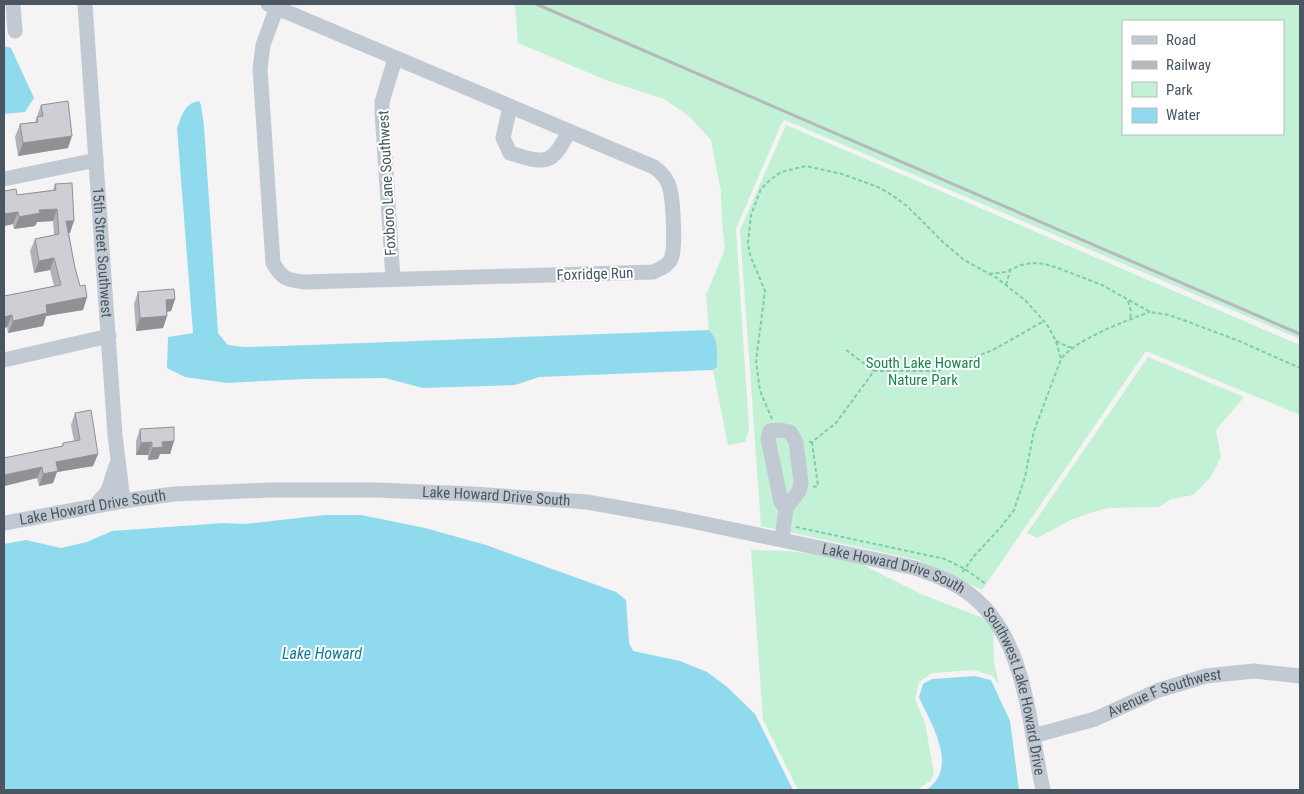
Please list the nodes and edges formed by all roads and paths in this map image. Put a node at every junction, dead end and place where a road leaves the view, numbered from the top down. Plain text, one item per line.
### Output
1 (14, 4) edge
2 (85, 4) edge
3 (272, 6) edge
4 (15, 31) dead end
5 (396, 59) junction
6 (510, 107) junction
7 (568, 131) junction
8 (96, 160) junction
9 (4, 179) edge
10 (1010, 269) junction
11 (989, 274) junction
12 (393, 279) junction
13 (1006, 285) junction
14 (1128, 301) junction
15 (1150, 312) junction
16 (1130, 320) junction
17 (1044, 321) junction
18 (108, 336) junction
19 (1056, 341) junction
20 (1072, 347) junction
21 (846, 350) dead end
22 (1061, 359) junction
23 (4, 360) edge
24 (1300, 368) edge
25 (874, 371) junction
26 (772, 420) dead end
27 (836, 423) dead end
28 (117, 460) junction
29 (123, 501) junction
30 (96, 506) junction
31 (786, 508) dead end
32 (4, 522) edge
33 (794, 526) dead end
34 (782, 539) junction
35 (965, 569) junction
36 (953, 584) junction
37 (986, 584) dead end
38 (977, 600) joint
39 (1300, 676) edge
40 (1033, 736) junction
41 (1044, 790) edge

1 - 4 street
2 - 8 street, 15th Street Southwest
3 - 5 street, Foxridge Run
3 - 12 street, Foxridge Run
5 - 6 street, Foxridge Run
5 - 12 street, Foxboro Lane Southwest
6 - 7 street, Foxridge Run
6 - 7 street
7 - 12 street, Foxridge Run
8 - 9 street
8 - 18 street, 15th Street Southwest
10 - 11 path
10 - 13 path
10 - 14 path
11 - 13 path
11 - 26 path
13 - 17 path
14 - 15 path
14 - 16 path
15 - 16 path
15 - 24 path
16 - 20 path
17 - 19 path
17 - 25 path
18 - 23 street
18 - 28 street, 15th Street Southwest
19 - 20 path
19 - 22 path
20 - 22 path
21 - 25 path
22 - 35 path
25 - 27 path
28 - 29 street, 15th Street Southwest
28 - 30 street
29 - 30 street, Lake Howard Drive South
29 - 34 street, Lake Howard Drive South
30 - 32 street, Lake Howard Drive South
31 - 34 street
33 - 35 path
34 - 36 street, Lake Howard Drive South
35 - 36 path
35 - 37 path
36 - 38 street, Lake Howard Drive South
38 - 40 street, Southwest Lake Howard Drive
39 - 40 street, Avenue F Southwest
40 - 41 street, Southwest Lake Howard Drive

